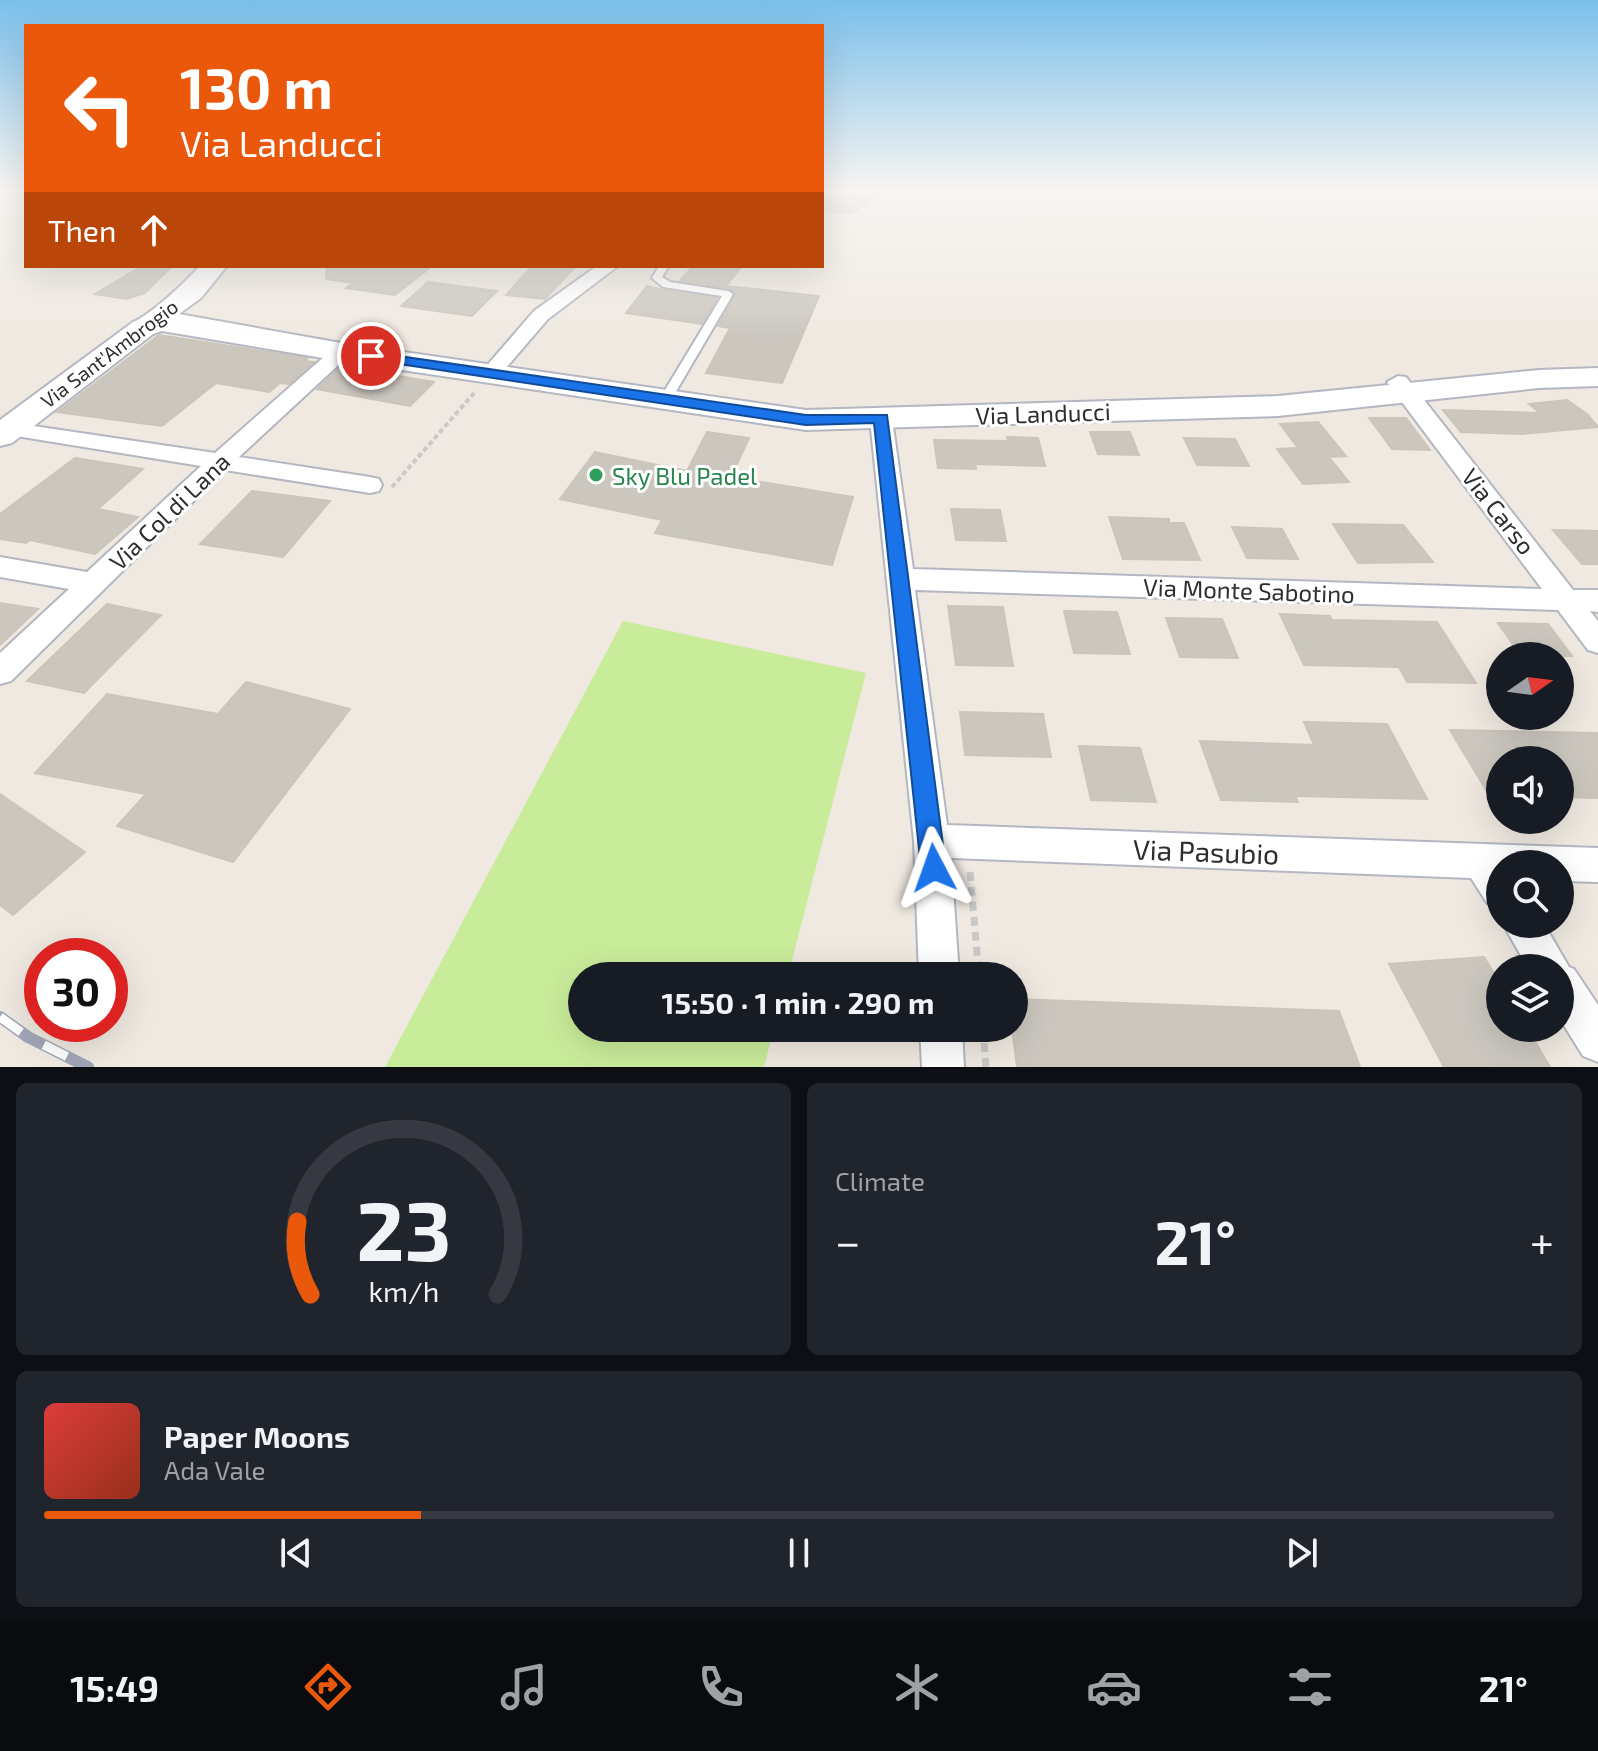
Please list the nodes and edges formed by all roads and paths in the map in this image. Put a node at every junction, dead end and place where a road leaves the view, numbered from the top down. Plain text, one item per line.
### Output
1 (212, 268) edge
2 (606, 268) edge
3 (663, 268) edge
4 (158, 322) junction
5 (341, 352) junction
6 (491, 373) junction
7 (1598, 377) edge
8 (1403, 388) junction
9 (665, 400) junction
10 (881, 419) junction
11 (5, 430) edge
12 (220, 461) junction
13 (370, 485) joint
14 (0, 567) edge
15 (900, 579) junction
16 (93, 583) junction
17 (1569, 600) junction
18 (1598, 601) edge
19 (1598, 642) edge
20 (0, 672) edge
21 (932, 841) junction
22 (968, 843) junction
23 (1598, 865) edge
24 (1574, 867) edge
25 (1486, 876) edge
26 (938, 962) edge
27 (978, 962) edge
28 (1574, 1004) edge
29 (1598, 1041) edge
30 (942, 1042) edge
31 (984, 1042) edge
32 (943, 1067) edge
33 (986, 1067) edge

1 - 4 street, Via Sant'Ambrogio
2 - 6 street
3 - 9 lane
4 - 5 street, Via Landucci
4 - 11 street, Via Sant'Ambrogio
5 - 6 street, Via Landucci
5 - 12 street, Via Col di Lana
6 - 9 street, Via Landucci
6 - 13 path
7 - 8 street, Via Landucci
8 - 10 street, Via Landucci
8 - 17 street, Via Carso
9 - 10 street, Via Landucci
10 - 15 street
11 - 12 street
12 - 13 street
12 - 16 street, Via Col di Lana
14 - 16 street
15 - 17 street, Via Monte Sabotino
15 - 21 street
16 - 20 street, Via Col di Lana
17 - 18 street, Via Monte Sabotino
17 - 19 street, Via Carso
21 - 22 street, Via Pasubio
21 - 26 street
22 - 25 street, Via Pasubio
22 - 27 path
23 - 24 street, Via Pasubio
28 - 29 street
30 - 32 street
31 - 33 path

